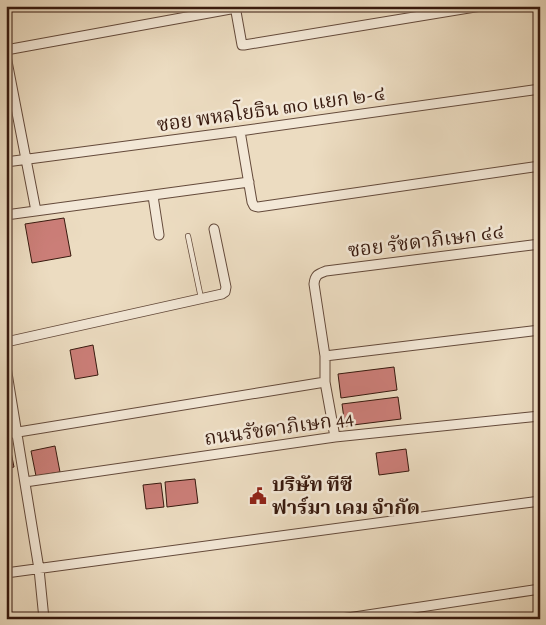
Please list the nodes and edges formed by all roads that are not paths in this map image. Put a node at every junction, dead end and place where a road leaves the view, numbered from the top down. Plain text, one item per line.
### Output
1 (481, 6) edge
2 (235, 7) edge
3 (6, 50) edge
4 (6, 56) edge
5 (540, 89) edge
6 (240, 132) junction
7 (27, 159) junction
8 (6, 162) edge
9 (540, 166) edge
10 (249, 182) junction
11 (153, 196) junction
12 (36, 211) junction
13 (6, 215) edge
14 (214, 230) dead end
15 (159, 235) dead end
16 (188, 236) dead end
17 (540, 244) edge
18 (201, 299) junction
19 (540, 330) edge
20 (6, 342) edge
21 (325, 356) junction
22 (6, 367) edge
23 (325, 382) junction
24 (540, 416) edge
25 (17, 432) junction
26 (6, 434) edge
27 (335, 438) junction
28 (25, 482) junction
29 (540, 501) edge
30 (39, 569) junction
31 (6, 573) edge
32 (540, 589) edge
33 (358, 618) edge
34 (44, 619) edge
35 (341, 619) edge

1 - 2 street
2 - 3 street
4 - 7 street
5 - 6 street, ซอย พหลโยธิน ๓๐ แยก ๒-๔
6 - 7 street, ซอย พหลโยธิน ๓๐ แยก ๒-๔
6 - 10 street
7 - 8 street, ซอย พหลโยธิน ๓๐ แยก ๒-๔
7 - 12 street
9 - 10 street
10 - 11 street
11 - 12 street
11 - 15 street
12 - 13 street
14 - 18 street
16 - 18 lane
17 - 21 street, ซอย รัชดาภิเษก ๔๔
18 - 20 street
19 - 21 street
21 - 23 street
22 - 25 street
23 - 25 street, ถนนรัชดาภิเษก 44
23 - 27 street
24 - 27 street, ถนนรัชดาภิเษก 44
25 - 26 street, ถนนรัชดาภิเษก 44
25 - 28 street
27 - 28 street, ถนนรัชดาภิเษก 44
28 - 30 street
29 - 30 street
30 - 31 street
30 - 34 street
32 - 33 street
33 - 35 street

